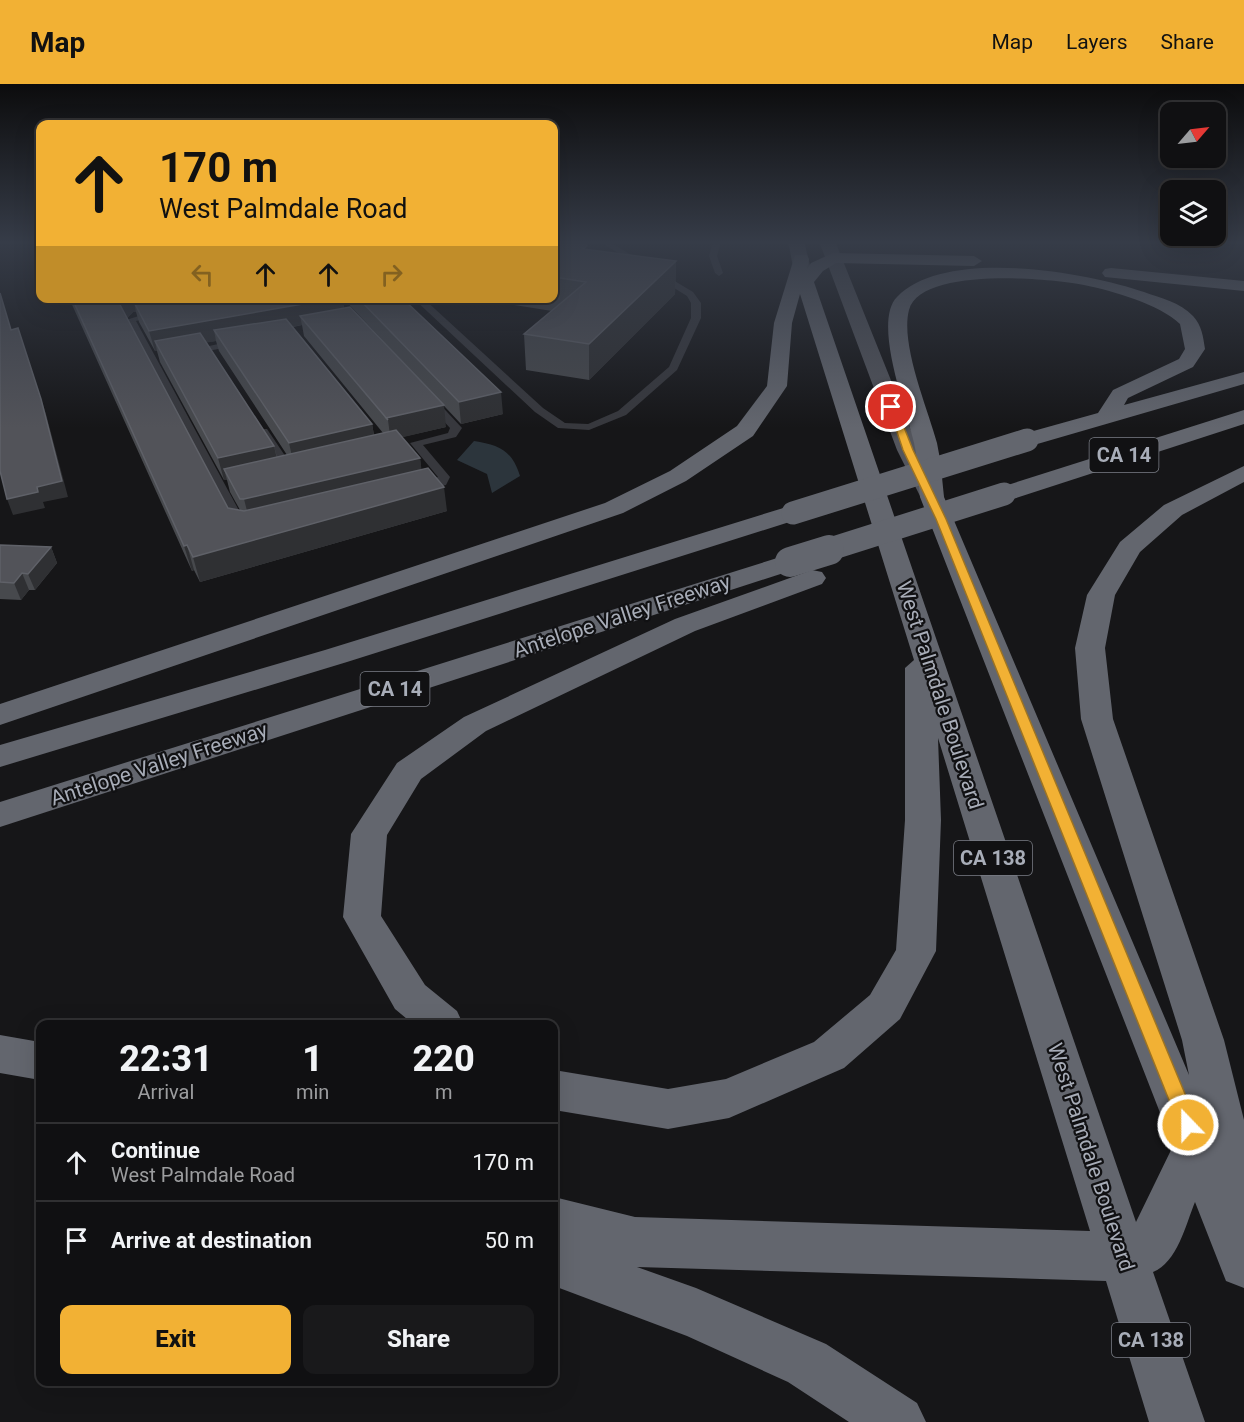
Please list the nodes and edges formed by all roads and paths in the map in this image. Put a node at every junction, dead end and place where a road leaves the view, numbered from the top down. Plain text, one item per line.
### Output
1 (423, 303) edge
2 (696, 303) edge
3 (789, 303) edge
4 (815, 303) edge
5 (851, 303) edge
6 (901, 303) edge
7 (1159, 303) edge
8 (166, 312) edge
9 (251, 340) edge
10 (174, 354) edge
11 (1244, 378) edge
12 (418, 387) edge
13 (1244, 417) edge
14 (1106, 418) junction
15 (259, 424) edge
16 (290, 472) edge
17 (1244, 473) edge
18 (408, 490) edge
19 (932, 497) junction
20 (250, 529) edge
21 (801, 570) junction
22 (919, 634) junction
23 (0, 715) edge
24 (0, 756) edge
25 (0, 815) edge
26 (437, 1020) edge
27 (0, 1054) edge
28 (36, 1060) edge
29 (558, 1091) edge
30 (1197, 1146) junction
31 (1244, 1217) edge
32 (558, 1222) edge
33 (1125, 1257) junction
34 (558, 1262) edge
35 (1244, 1263) edge
36 (898, 1422) edge
37 (1177, 1422) edge

1 - 2 lane
3 - 23 highway
4 - 22 highway, West Palmdale Boulevard / CA 138
5 - 19 main road
6 - 19 highway
7 - 14 highway
8 - 20 lane
9 - 10 lane
11 - 14 highway, CA 14
12 - 18 lane
13 - 21 highway, CA 14, bridge
14 - 24 highway, CA 14, bridge
15 - 16 lane
17 - 31 highway
19 - 30 highway
21 - 25 highway, Antelope Valley Freeway / CA 14
21 - 26 highway
22 - 29 highway
22 - 33 highway, West Palmdale Boulevard / CA 138
27 - 28 highway
30 - 33 highway
30 - 35 highway
32 - 33 highway
33 - 37 highway, West Palmdale Boulevard / CA 138
34 - 36 highway

